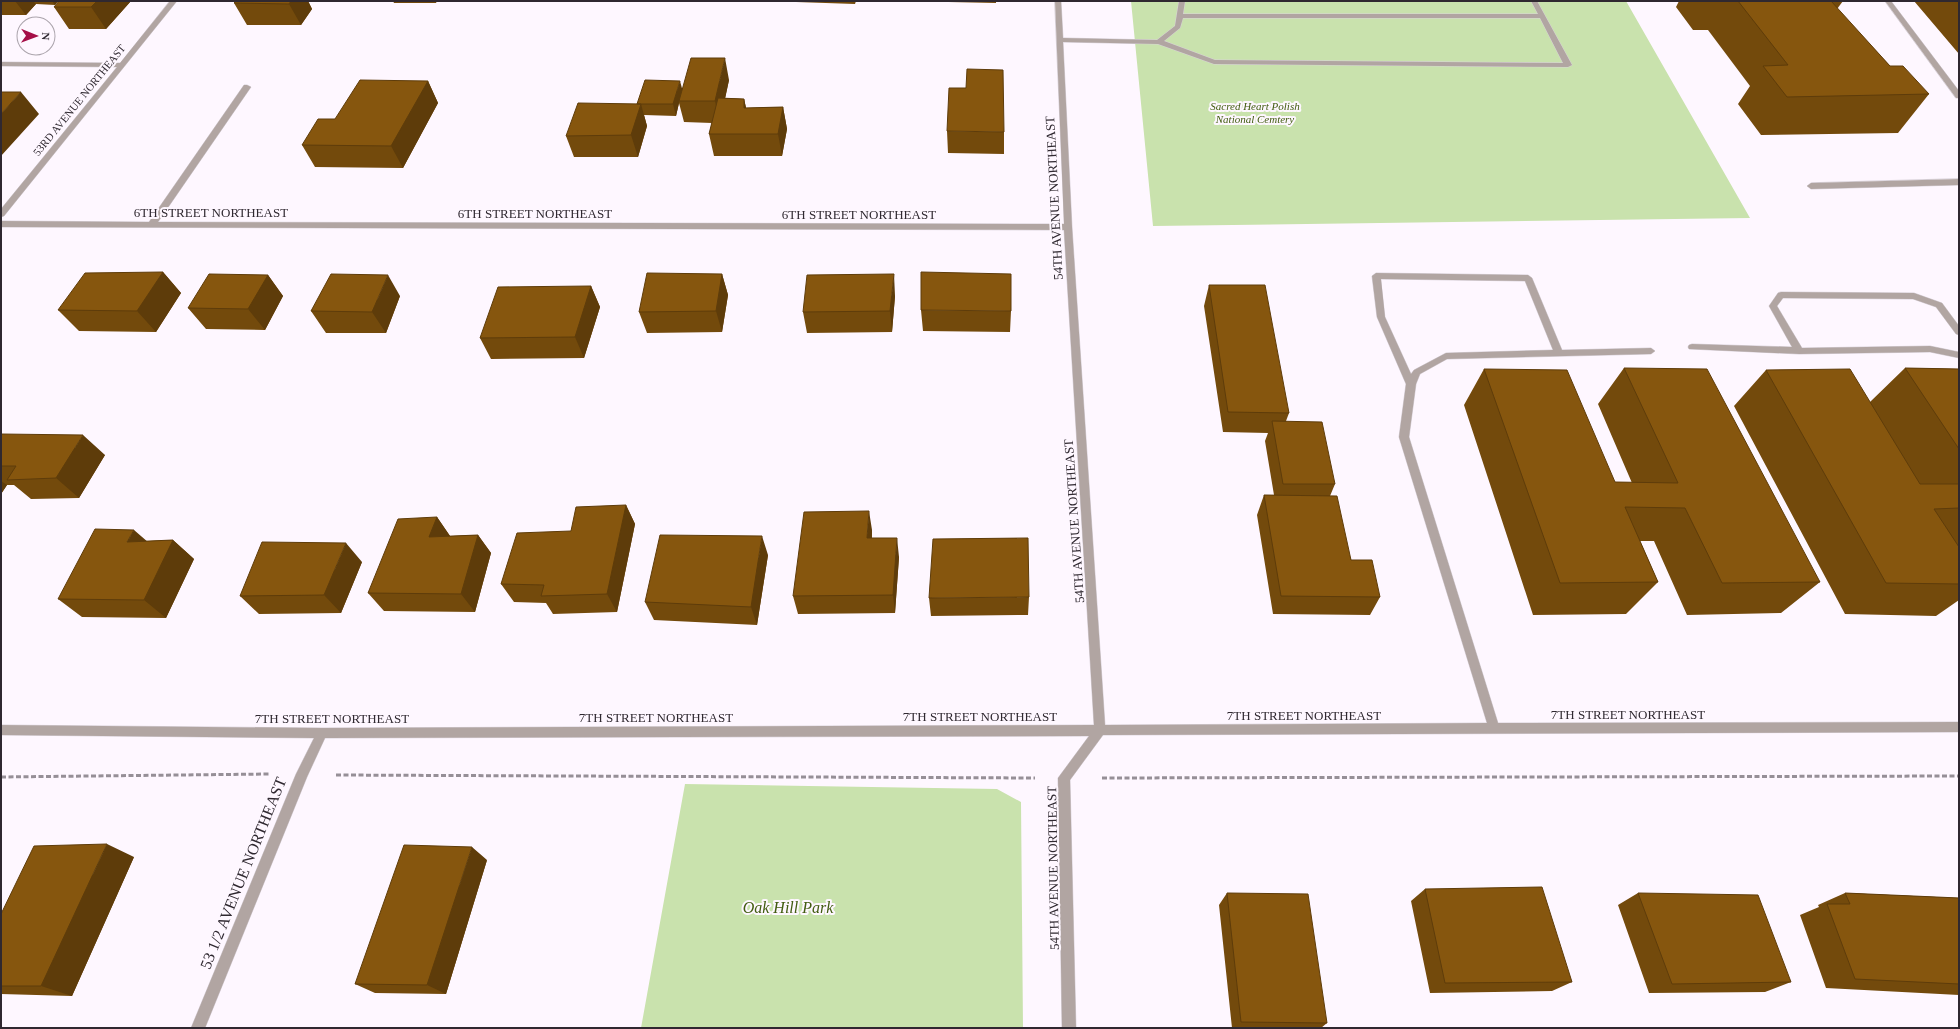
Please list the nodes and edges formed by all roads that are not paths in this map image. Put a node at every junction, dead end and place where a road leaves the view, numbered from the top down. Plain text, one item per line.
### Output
1 (174, 1) edge
2 (1058, 1) edge
3 (1182, 1) edge
4 (1534, 1) edge
5 (1888, 1) edge
6 (1180, 16) junction
7 (1542, 16) junction
8 (1059, 40) junction
9 (1159, 42) junction
10 (1, 64) edge
11 (122, 65) junction
12 (247, 87) dead end
13 (1959, 96) edge
14 (1959, 182) edge
15 (1811, 186) dead end
16 (1, 214) edge
17 (1, 224) edge
18 (152, 224) junction
19 (1068, 227) junction
20 (1959, 332) edge
21 (1692, 347) dead end
22 (1651, 351) dead end
23 (1799, 351) junction
24 (1559, 354) junction
25 (1959, 354) edge
26 (1411, 384) junction
27 (1959, 727) edge
28 (1494, 729) junction
29 (1, 730) edge
30 (1100, 730) junction
31 (322, 733) junction
32 (198, 1028) edge
33 (1069, 1028) edge

1 - 11 street, 53RD AVENUE NORTHEAST
2 - 8 street, 54TH AVENUE NORTHEAST
3 - 6 street
4 - 7 street
5 - 13 street
6 - 7 street
6 - 9 street
7 - 9 street
8 - 9 street
8 - 19 street, 54TH AVENUE NORTHEAST
10 - 11 street
11 - 16 street, 53RD AVENUE NORTHEAST
12 - 18 street
14 - 15 street
17 - 18 street, 6TH STREET NORTHEAST
18 - 19 street, 6TH STREET NORTHEAST
19 - 30 street, 54TH AVENUE NORTHEAST
20 - 23 street
21 - 23 street
22 - 24 street
23 - 25 street
24 - 26 street
24 - 26 street
26 - 28 street
27 - 28 street, 7TH STREET NORTHEAST
28 - 30 street, 7TH STREET NORTHEAST
29 - 31 street, 7TH STREET NORTHEAST
30 - 31 street, 7TH STREET NORTHEAST
30 - 33 street, 54TH AVENUE NORTHEAST
31 - 32 street, 53 1/2 AVENUE NORTHEAST

